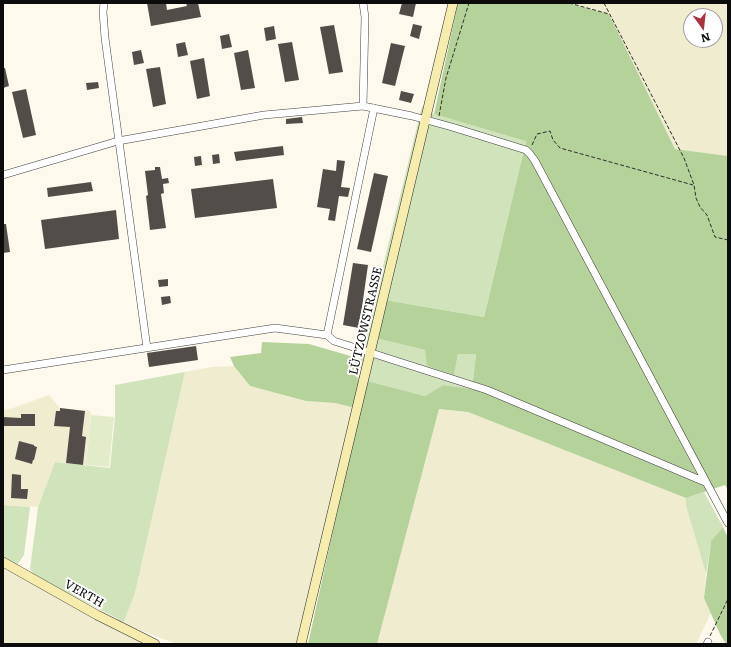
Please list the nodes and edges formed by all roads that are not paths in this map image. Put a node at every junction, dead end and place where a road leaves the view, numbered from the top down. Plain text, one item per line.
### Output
1 (104, 3) edge
2 (363, 3) edge
3 (453, 3) edge
4 (363, 106) junction
5 (374, 108) junction
6 (425, 119) junction
7 (118, 141) junction
8 (3, 175) edge
9 (327, 336) junction
10 (147, 348) junction
11 (371, 352) junction
12 (3, 370) edge
13 (705, 482) junction
14 (728, 523) edge
15 (3, 562) edge
16 (155, 644) edge
17 (301, 644) edge

1 - 7 street
2 - 4 street
3 - 6 street, LÜTZOWSTRASSE
4 - 5 street
4 - 7 street
5 - 6 street
5 - 9 street
6 - 11 street, LÜTZOWSTRASSE
6 - 13 street
7 - 8 street
7 - 10 street
9 - 10 street
9 - 11 street
10 - 12 street
11 - 13 street
11 - 17 street, LÜTZOWSTRASSE
13 - 14 street
15 - 16 street, VERTH

